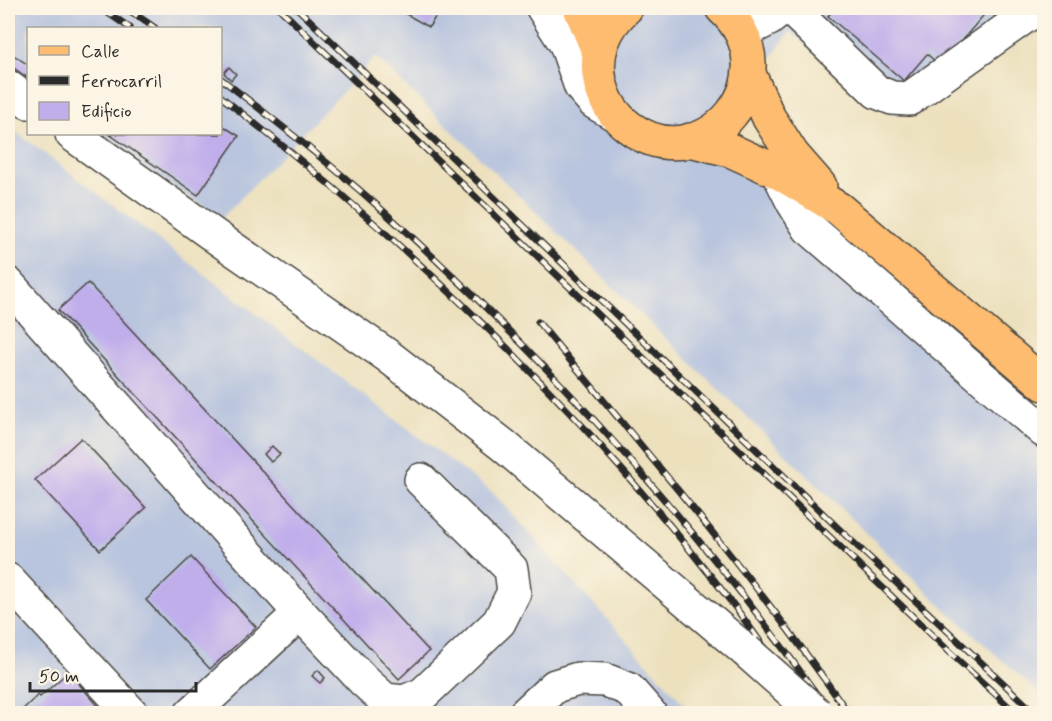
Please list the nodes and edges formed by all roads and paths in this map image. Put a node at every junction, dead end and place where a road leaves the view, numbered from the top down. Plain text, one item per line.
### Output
1 (543, 8) edge
2 (580, 8) edge
3 (626, 8) edge
4 (722, 8) edge
5 (783, 8) edge
6 (790, 8) edge
7 (1036, 8) edge
8 (742, 33) junction
9 (600, 53) junction
10 (749, 74) junction
11 (8, 87) edge
12 (27, 101) edge
13 (616, 115) junction
14 (73, 135) edge
15 (690, 140) junction
16 (778, 172) junction
17 (839, 209) junction
18 (8, 284) edge
19 (1044, 384) edge
20 (1044, 431) edge
21 (421, 480) dead end
22 (8, 580) edge
23 (300, 613) junction
24 (132, 714) edge
25 (191, 714) edge
26 (525, 714) edge
27 (650, 714) edge
28 (817, 714) edge

1 - 13 street
2 - 9 main road
3 - 9 main road
4 - 8 main road
5 - 8 street
6 - 7 street
8 - 10 main road
9 - 13 main road
10 - 15 main road
10 - 17 main road
11 - 12 street
13 - 15 main road
14 - 28 street, bridge
15 - 16 main road
16 - 17 main road
16 - 20 street
17 - 19 main road
18 - 23 street
21 - 23 street
22 - 24 street
23 - 25 street
26 - 27 street

